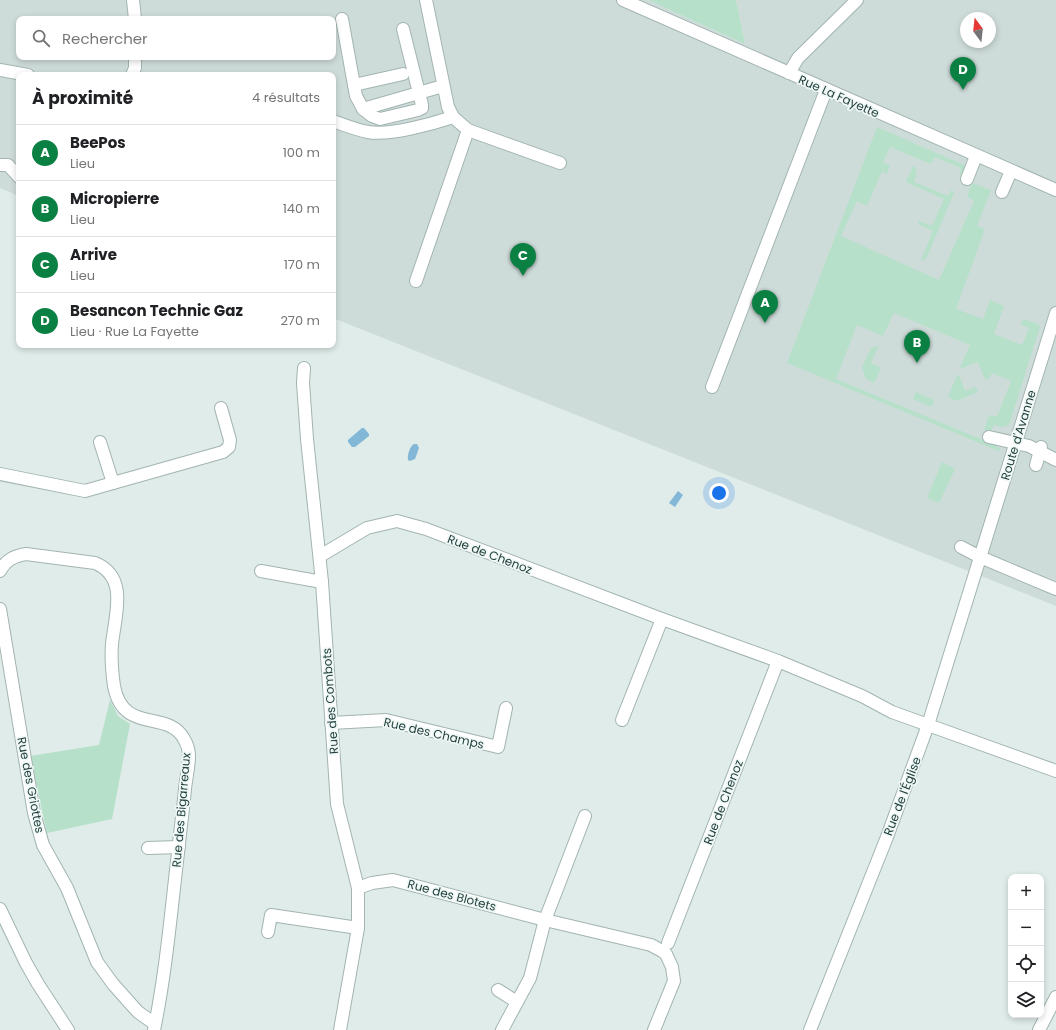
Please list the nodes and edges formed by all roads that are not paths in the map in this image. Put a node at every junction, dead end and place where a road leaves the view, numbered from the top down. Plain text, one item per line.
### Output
1 (133, 0) edge
2 (426, 0) edge
3 (623, 0) edge
4 (857, 0) edge
5 (135, 16) edge
6 (342, 19) dead end
7 (403, 29) dead end
8 (135, 60) edge
9 (0, 70) edge
10 (133, 72) edge
11 (16, 73) edge
12 (789, 73) junction
13 (403, 74) dead end
14 (354, 85) junction
15 (444, 86) junction
16 (826, 90) junction
17 (419, 94) junction
18 (453, 117) junction
19 (336, 122) edge
20 (468, 130) junction
21 (976, 156) junction
22 (560, 163) dead end
23 (4, 165) edge
24 (1011, 171) junction
25 (16, 175) edge
26 (967, 179) dead end
27 (1056, 190) edge
28 (1002, 192) dead end
29 (416, 281) dead end
30 (1056, 313) edge
31 (304, 368) dead end
32 (712, 387) dead end
33 (221, 408) dead end
34 (989, 437) dead end
35 (100, 442) dead end
36 (1015, 443) junction
37 (1041, 449) junction
38 (1056, 460) edge
39 (1036, 465) dead end
40 (0, 474) edge
41 (113, 483) junction
42 (961, 547) dead end
43 (4, 556) edge
44 (320, 556) junction
45 (980, 557) junction
46 (0, 571) edge
47 (261, 571) dead end
48 (322, 582) junction
49 (1056, 589) edge
50 (0, 609) edge
51 (662, 619) junction
52 (778, 660) junction
53 (506, 708) dead end
54 (622, 720) dead end
55 (331, 723) junction
56 (928, 725) junction
57 (1056, 771) edge
58 (585, 816) dead end
59 (179, 847) junction
60 (148, 848) dead end
61 (358, 888) junction
62 (1, 916) edge
63 (545, 920) junction
64 (358, 928) junction
65 (268, 932) dead end
66 (665, 947) junction
67 (498, 990) dead end
68 (1056, 997) edge
69 (517, 1002) junction
70 (154, 1027) edge
71 (68, 1030) edge
72 (340, 1030) edge
73 (502, 1030) edge
74 (654, 1030) edge
75 (810, 1030) edge
76 (1039, 1030) edge

1 - 5 street
2 - 15 street
3 - 12 street, Rue La Fayette
4 - 12 street
6 - 14 street
7 - 17 street
8 - 10 street
9 - 11 street
12 - 16 street, Rue La Fayette
13 - 14 street
14 - 17 street
15 - 17 street
15 - 18 street
16 - 21 street, Rue La Fayette
16 - 32 street
18 - 19 street
18 - 20 street
20 - 22 street
20 - 29 street
21 - 24 street, Rue La Fayette
21 - 26 street
23 - 25 street
24 - 27 street, Rue La Fayette
24 - 28 street
30 - 36 street, Route d'Avanne
31 - 44 street, Rue des Combots
33 - 41 street
34 - 36 street
35 - 41 street
36 - 37 street
36 - 45 street, Route d'Avanne
37 - 38 street
37 - 39 street
40 - 41 street
42 - 45 street
43 - 46 street
43 - 59 street, Rue des Bigarreaux
44 - 48 street, Rue des Combots
44 - 51 street, Rue de Chenoz
45 - 49 street
45 - 56 street, Rue de l'Église
47 - 48 street
48 - 55 street, Rue des Combots
50 - 70 street, Rue des Griottes
51 - 52 street, Rue de Chenoz
51 - 54 street
52 - 56 street, Rue de Chenoz
52 - 66 street, Rue de Chenoz
53 - 55 street, Rue des Champs
55 - 61 street, Rue des Combots
56 - 57 street, Rue de Chenoz
56 - 75 street, Rue de l'Église
58 - 63 street
59 - 60 street
59 - 70 street, Rue des Bigarreaux
61 - 63 street, Rue des Blotets
61 - 64 street, Rue des Combots
62 - 71 street
63 - 66 street, Rue des Blotets
63 - 69 street
64 - 65 street
64 - 72 street, Rue des Combots
66 - 74 street
67 - 69 street
68 - 76 street
69 - 73 street

